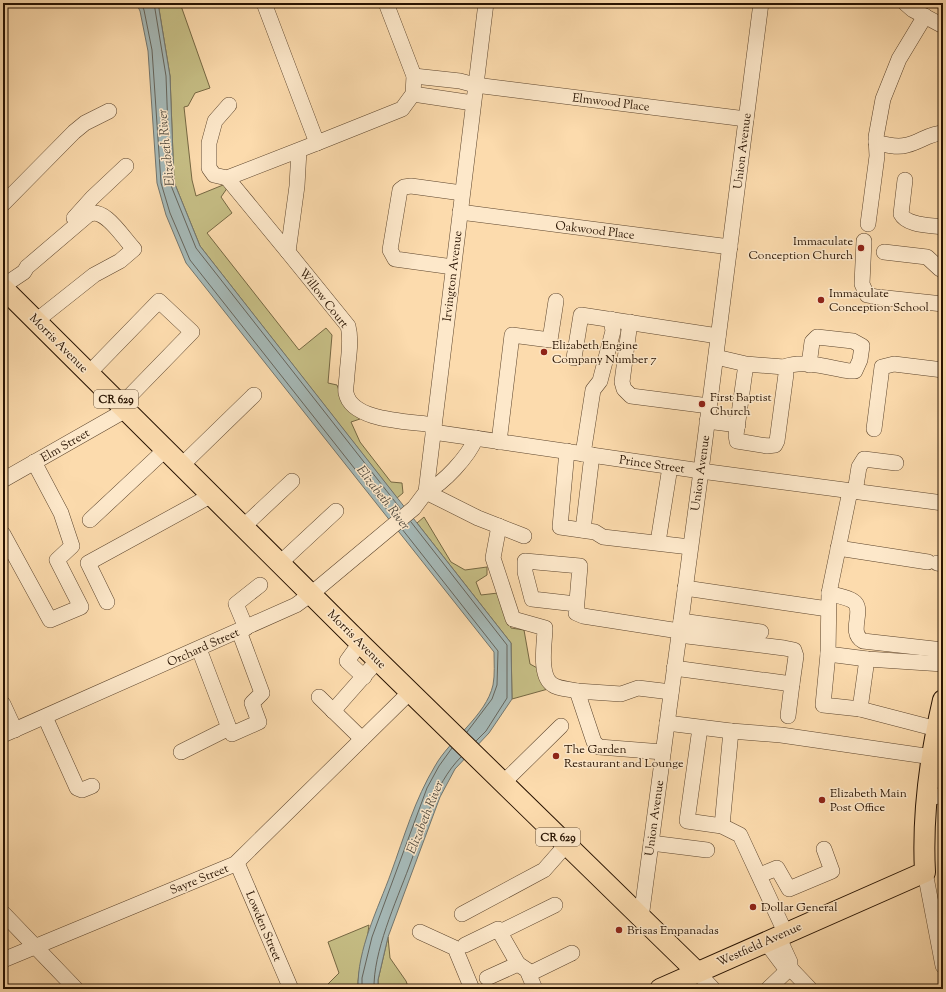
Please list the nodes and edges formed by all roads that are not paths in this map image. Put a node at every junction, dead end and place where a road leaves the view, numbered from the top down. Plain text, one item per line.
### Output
1 (264, 3) edge
2 (386, 3) edge
3 (486, 3) edge
4 (761, 3) edge
5 (905, 3) edge
6 (925, 16) junction
7 (943, 26) edge
8 (414, 76) junction
9 (476, 85) junction
10 (413, 94) junction
11 (473, 103) junction
12 (229, 105) dead end
13 (109, 111) dead end
14 (746, 119) junction
15 (943, 133) edge
16 (876, 142) junction
17 (317, 143) junction
18 (299, 150) junction
19 (126, 166) dead end
20 (227, 178) junction
21 (905, 180) dead end
22 (462, 192) junction
23 (3, 204) edge
24 (460, 212) junction
25 (868, 224) dead end
26 (943, 227) edge
27 (864, 241) dead end
28 (730, 247) junction
29 (288, 252) junction
30 (884, 252) dead end
31 (453, 267) junction
32 (943, 269) edge
33 (9, 281) edge
34 (556, 301) dead end
35 (943, 304) edge
36 (42, 316) junction
37 (611, 320) junction
38 (630, 322) junction
39 (718, 336) junction
40 (716, 357) junction
41 (574, 358) dead end
42 (746, 364) junction
43 (809, 365) dead end
44 (784, 367) junction
45 (943, 370) edge
46 (89, 373) junction
47 (597, 385) junction
48 (624, 390) junction
49 (254, 394) dead end
50 (709, 406) junction
51 (124, 407) junction
52 (707, 421) junction
53 (738, 425) junction
54 (433, 428) junction
55 (874, 429) dead end
56 (499, 442) junction
57 (474, 443) junction
58 (166, 449) junction
59 (567, 452) junction
60 (587, 455) junction
61 (34, 462) junction
62 (896, 463) dead end
63 (182, 465) junction
64 (670, 467) junction
65 (701, 471) junction
66 (3, 480) edge
67 (292, 481) dead end
68 (852, 491) junction
69 (426, 492) junction
70 (212, 495) junction
71 (943, 503) edge
72 (336, 511) dead end
73 (90, 520) dead end
74 (244, 526) junction
75 (499, 526) junction
76 (583, 530) junction
77 (3, 534) edge
78 (524, 536) dead end
79 (658, 542) junction
80 (690, 547) junction
81 (838, 548) junction
82 (280, 563) junction
83 (936, 563) edge
84 (260, 585) dead end
85 (685, 588) junction
86 (829, 593) junction
87 (311, 594) junction
88 (107, 602) dead end
89 (576, 604) junction
90 (828, 609) junction
91 (680, 629) junction
92 (242, 630) junction
93 (761, 632) dead end
94 (360, 643) junction
95 (199, 649) junction
96 (943, 650) edge
97 (828, 654) junction
98 (866, 659) junction
99 (378, 660) junction
100 (943, 664) edge
101 (674, 668) junction
102 (364, 676) junction
103 (792, 684) junction
104 (577, 691) junction
105 (410, 692) junction
106 (671, 692) junction
107 (318, 697) dead end
108 (943, 700) edge
109 (3, 704) edge
110 (860, 709) junction
111 (333, 711) junction
112 (788, 716) dead end
113 (45, 717) junction
114 (667, 723) junction
115 (561, 726) dead end
116 (229, 728) junction
117 (700, 728) junction
118 (937, 729) junction
119 (731, 731) junction
120 (9, 733) edge
121 (362, 739) junction
122 (181, 752) dead end
123 (663, 752) junction
124 (932, 757) junction
125 (503, 783) junction
126 (92, 786) dead end
127 (935, 797) edge
128 (722, 826) junction
129 (651, 843) junction
130 (566, 845) junction
131 (824, 849) dead end
132 (707, 850) dead end
133 (237, 863) junction
134 (925, 872) junction
135 (760, 875) junction
136 (555, 905) dead end
137 (3, 913) edge
138 (462, 914) dead end
139 (641, 918) junction
140 (420, 932) dead end
141 (500, 932) junction
142 (776, 937) junction
143 (466, 945) dead end
144 (35, 946) junction
145 (572, 953) dead end
146 (3, 960) edge
147 (943, 966) edge
148 (790, 968) junction
149 (524, 970) junction
150 (697, 972) junction
151 (487, 978) dead end
152 (668, 987) edge
153 (76, 989) edge
154 (292, 989) edge
155 (472, 989) edge
156 (535, 989) edge
157 (713, 989) edge
158 (768, 989) edge
159 (810, 989) edge

1 - 17 street
2 - 8 street
3 - 9 street, Irvington Avenue
4 - 14 street, Union Avenue
5 - 6 street
6 - 7 street
6 - 16 street
8 - 9 street
8 - 10 street
9 - 11 street, Irvington Avenue
9 - 14 street, Elmwood Place
10 - 11 street
10 - 17 street
11 - 22 street, Irvington Avenue
12 - 20 street, Willow Court
13 - 23 street
14 - 28 street, Union Avenue
15 - 16 street
16 - 25 street
17 - 18 street
18 - 20 street
18 - 29 street
19 - 33 street
20 - 29 street, Willow Court
21 - 26 street
22 - 24 street, Irvington Avenue
22 - 31 street
24 - 28 street, Oakwood Place
24 - 31 street, Irvington Avenue
27 - 35 street
28 - 39 street, Union Avenue
29 - 54 street, Willow Court
30 - 32 street
31 - 54 street, Irvington Avenue
33 - 36 main road, Morris Avenue / CR 629
33 - 36 street
34 - 56 street
36 - 46 main road, Morris Avenue / CR 629
37 - 38 street
37 - 41 street
37 - 47 street
38 - 39 street
38 - 48 street
39 - 40 street, Union Avenue
40 - 42 street
40 - 50 street, Union Avenue
42 - 44 street
42 - 53 street
43 - 44 street
44 - 53 street
45 - 55 street
46 - 51 main road, Morris Avenue / CR 629
46 - 51 street, Elm Street
47 - 48 street
47 - 60 street
48 - 50 street
49 - 63 street
50 - 52 street, Union Avenue
51 - 58 main road, Morris Avenue / CR 629
51 - 61 street, Elm Street
52 - 53 street
52 - 65 street, Union Avenue
54 - 57 street, Prince Street
54 - 69 street, Irvington Avenue
56 - 57 street, Prince Street
56 - 59 street, Prince Street
57 - 69 street
58 - 63 main road, Morris Avenue / CR 629
58 - 73 street
59 - 60 street, Prince Street
59 - 76 street
60 - 64 street, Prince Street
60 - 76 street
61 - 66 street, Elm Street
61 - 77 street
62 - 68 street
63 - 70 main road, Morris Avenue / CR 629
64 - 65 street, Prince Street
64 - 79 street
65 - 68 street, Prince Street
65 - 80 street, Union Avenue
67 - 74 street
68 - 71 street, Prince Street
68 - 81 street
69 - 75 street
69 - 87 street, Orchard Street
70 - 74 main road, Morris Avenue / CR 629
70 - 88 street
72 - 82 street
74 - 82 main road, Morris Avenue / CR 629
75 - 78 street
75 - 104 street
76 - 79 street
79 - 80 street
80 - 85 street, Union Avenue
81 - 83 street
81 - 86 street
82 - 87 main road, Morris Avenue / CR 629
84 - 92 street
85 - 90 street
85 - 91 street, Union Avenue
86 - 90 street
86 - 96 street
87 - 92 street, Orchard Street
87 - 94 main road, Morris Avenue / CR 629
89 - 89 street
89 - 91 street
90 - 97 street
91 - 93 street
91 - 101 street, Union Avenue
91 - 103 street
92 - 95 street, Orchard Street
92 - 116 street
94 - 99 main road, Morris Avenue / CR 629
94 - 102 street
95 - 113 street, Orchard Street
95 - 116 street
97 - 98 street
97 - 110 street
98 - 100 street
98 - 110 street
99 - 102 street
99 - 105 main road, Morris Avenue / CR 629
101 - 103 street
101 - 106 street, Union Avenue
102 - 111 street
103 - 112 street
104 - 106 street
104 - 123 street
105 - 121 street, Sayre Street
105 - 125 main road, Morris Avenue / CR 629
106 - 114 street, Union Avenue
107 - 111 street
108 - 118 main road
109 - 120 street
110 - 118 street
111 - 121 street
113 - 120 street, Orchard Street
113 - 126 street
114 - 117 street
114 - 123 street, Union Avenue
115 - 125 street
116 - 122 street
117 - 119 street
117 - 128 street
118 - 124 main road
119 - 124 street
119 - 128 street
121 - 133 street, Sayre Street
123 - 129 street, Union Avenue
124 - 127 main road
125 - 130 main road, Morris Avenue / CR 629
127 - 134 main road
128 - 135 street
129 - 132 street
129 - 139 street, Union Avenue
130 - 138 street
130 - 139 main road, Morris Avenue / CR 629
131 - 135 street
133 - 144 street, Sayre Street
133 - 154 street, Lowden Street
134 - 142 main road, Westfield Avenue
134 - 147 street
135 - 142 street
136 - 141 street
137 - 144 street
139 - 150 main road, Morris Avenue / CR 629
140 - 155 street
141 - 143 street
141 - 149 street
142 - 148 street
142 - 150 main road, Westfield Avenue
144 - 146 street, Sayre Street
144 - 153 street
145 - 149 street
148 - 158 street
148 - 159 street
149 - 151 street
149 - 156 street
150 - 152 main road, Westfield Avenue
150 - 157 street, Morris Avenue

